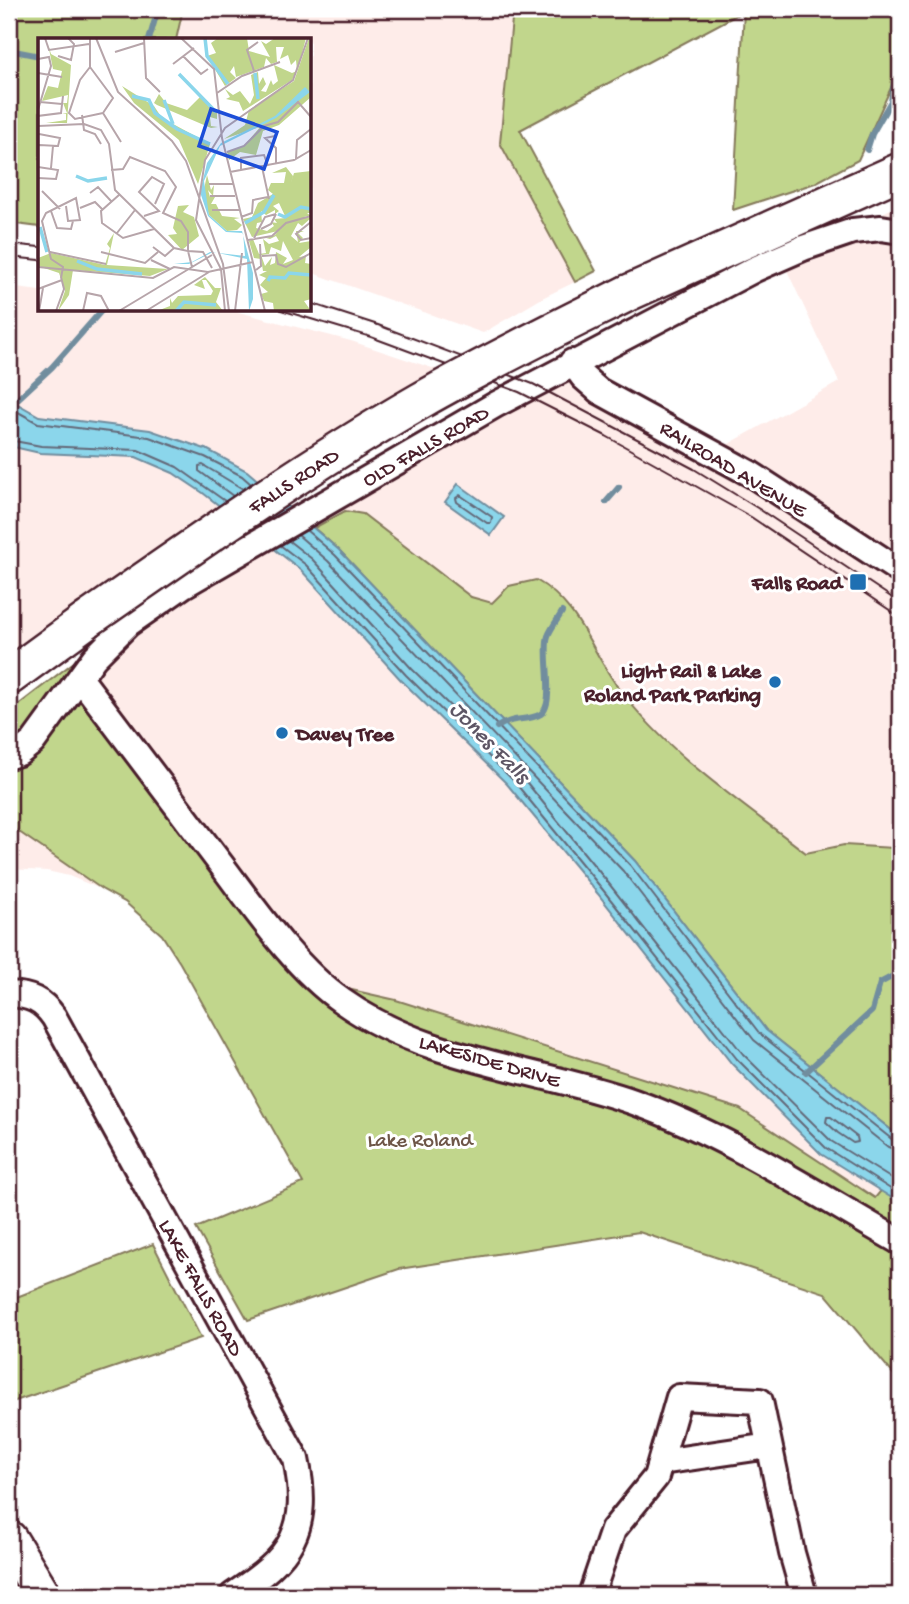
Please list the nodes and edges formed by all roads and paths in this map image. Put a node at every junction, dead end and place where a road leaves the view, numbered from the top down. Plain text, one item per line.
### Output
1 (900, 171) edge
2 (900, 231) edge
3 (572, 362) junction
4 (900, 571) edge
5 (9, 677) edge
6 (80, 678) junction
7 (9, 756) edge
8 (9, 994) edge
9 (900, 1242) edge
10 (769, 1446) junction
11 (661, 1462) junction
12 (10, 1546) edge
13 (43, 1595) edge
14 (233, 1595) edge
15 (591, 1595) edge
16 (804, 1595) edge

1 - 5 main road, FALLS ROAD, bridge
2 - 3 street, OLD FALLS ROAD
3 - 4 street, RAILROAD AVENUE
3 - 6 street, OLD FALLS ROAD
6 - 7 street, OLD FALLS ROAD
6 - 9 street, LAKESIDE DRIVE
8 - 14 street, LAKE FALLS ROAD
10 - 11 street
10 - 11 street
10 - 16 street
11 - 15 street
12 - 13 main road

